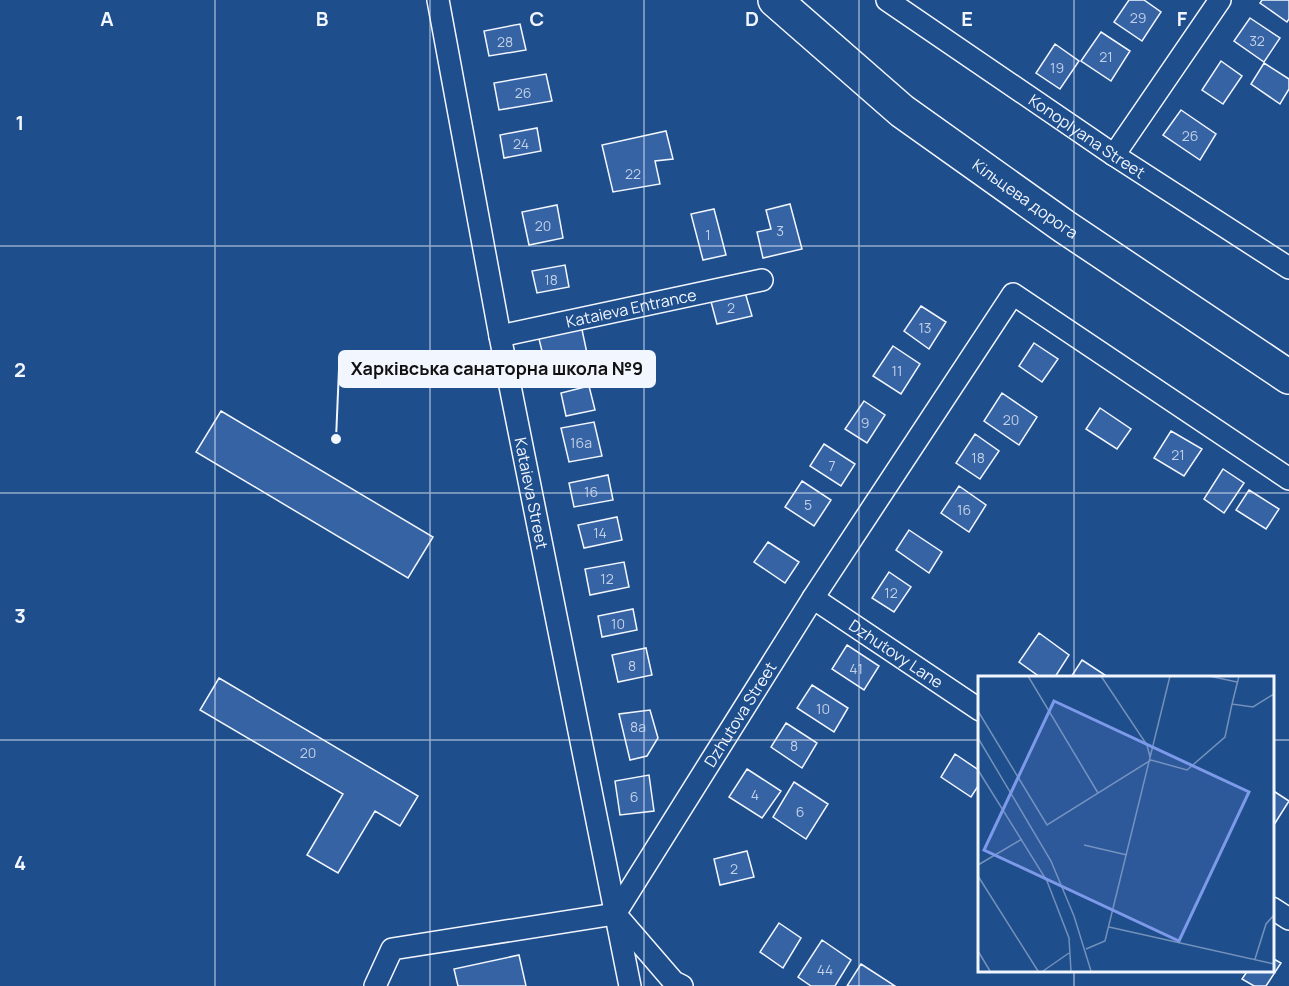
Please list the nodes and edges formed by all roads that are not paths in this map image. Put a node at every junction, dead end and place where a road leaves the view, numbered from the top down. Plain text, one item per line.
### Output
1 (438, 0) edge
2 (775, 0) edge
3 (887, 0) edge
4 (1220, 0) edge
5 (1114, 155) junction
6 (1289, 268) edge
7 (762, 280) dead end
8 (500, 336) junction
9 (1289, 377) edge
10 (1289, 479) edge
11 (813, 598) junction
12 (978, 709) edge
13 (1274, 909) edge
14 (615, 914) junction
15 (1289, 919) edge
16 (375, 986) edge
17 (630, 986) edge
18 (682, 986) edge

1 - 8 street, Kataieva Street
2 - 9 highway, Кільцева дорога
3 - 5 street, Konoplyana Street
4 - 5 street
5 - 6 street, Konoplyana Street
7 - 8 street, Kataieva Entrance
8 - 14 street, Kataieva Street
10 - 11 street, Dzhutova Street
11 - 12 street, Dzhutovy Lane
11 - 14 street, Dzhutova Street
13 - 15 street
14 - 16 street
14 - 17 street, Kataieva Street
14 - 18 street

